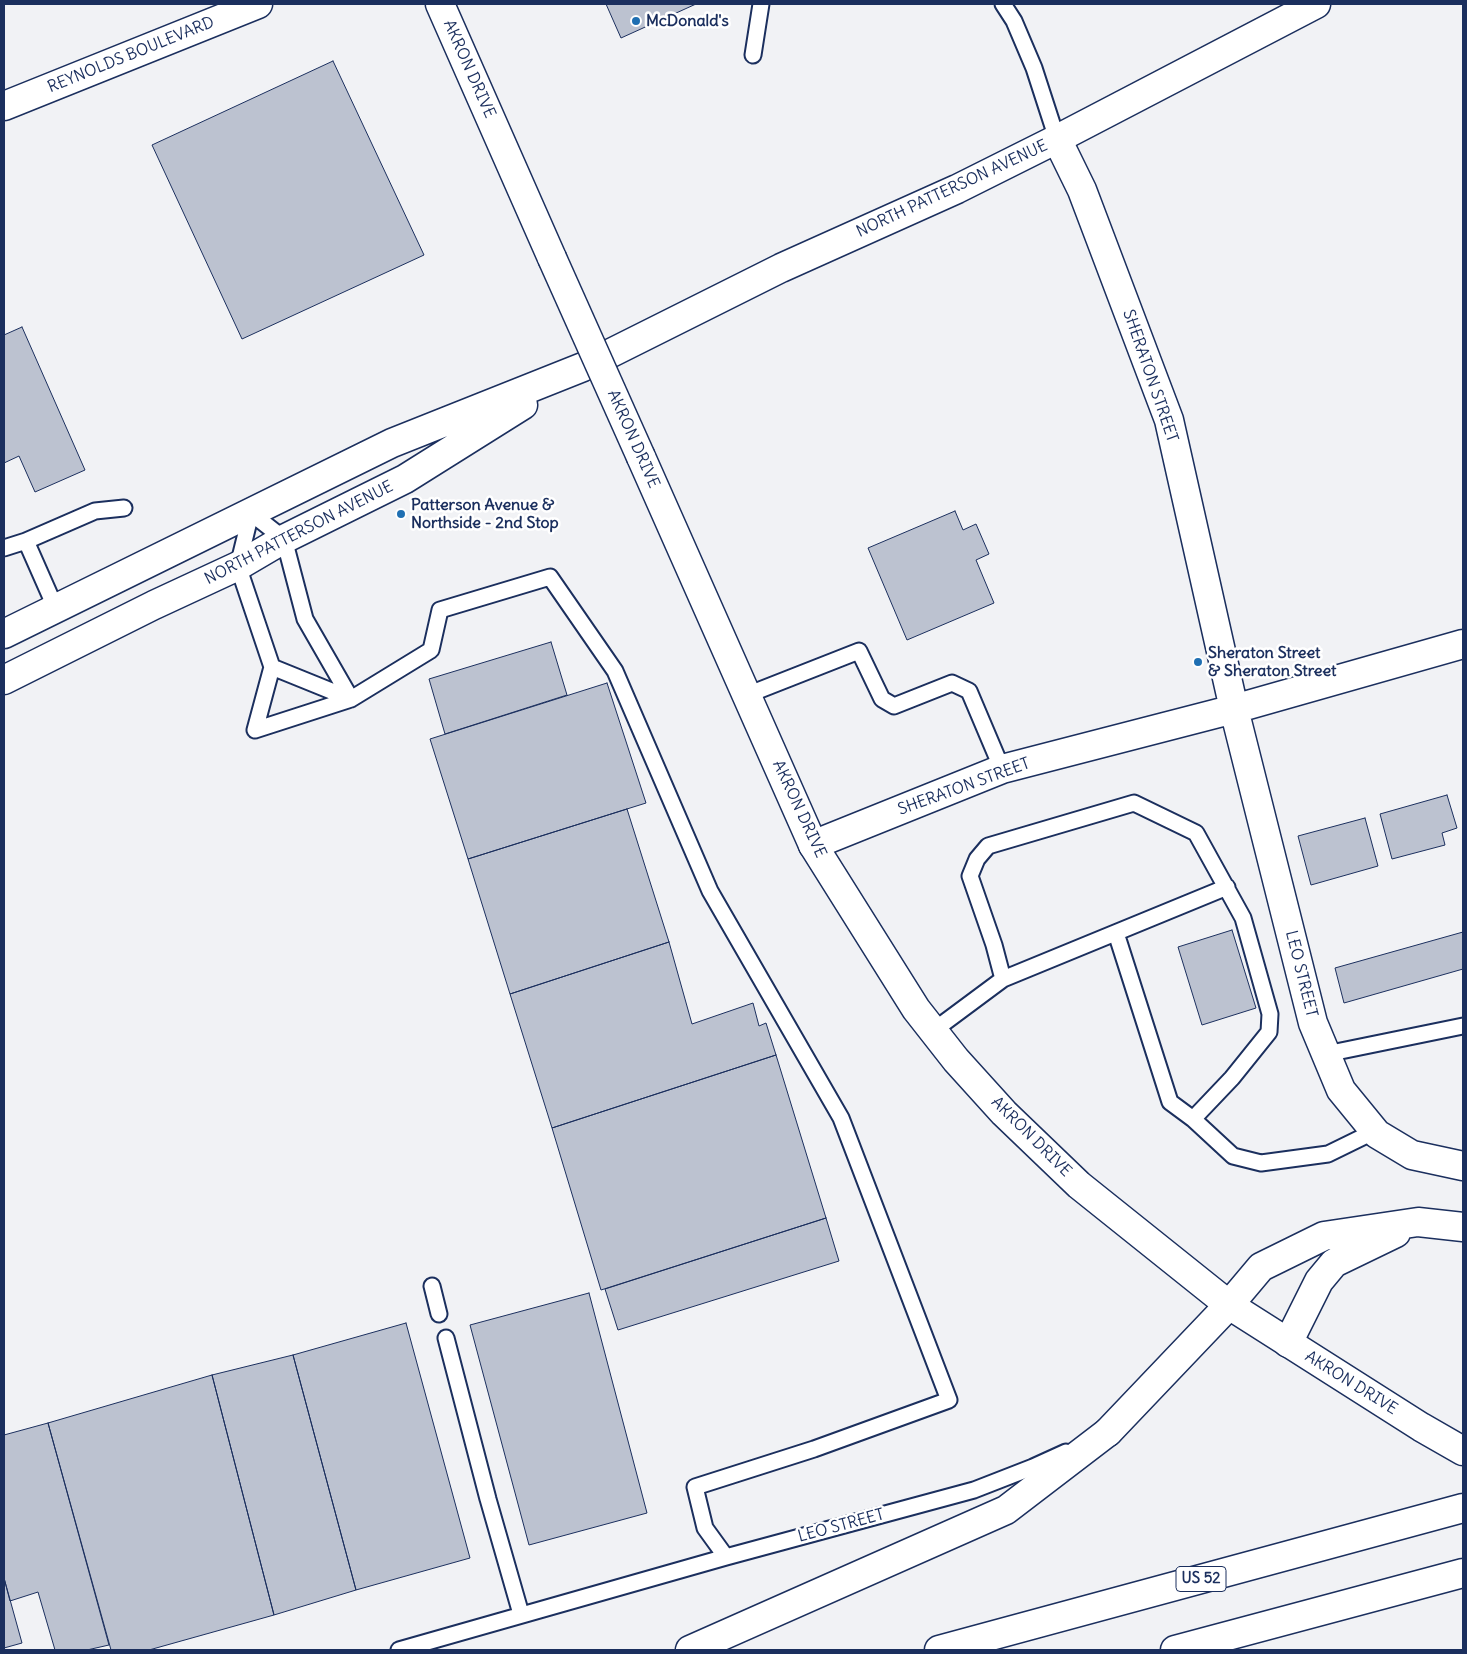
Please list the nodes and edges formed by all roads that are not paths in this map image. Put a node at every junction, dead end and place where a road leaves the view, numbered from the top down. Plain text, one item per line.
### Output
1 (258, 4) edge
2 (440, 4) edge
3 (761, 4) edge
4 (1003, 4) edge
5 (1316, 4) edge
6 (753, 55) dead end
7 (4, 106) edge
8 (1058, 139) junction
9 (583, 367) junction
10 (124, 508) dead end
11 (252, 513) junction
12 (284, 539) junction
13 (26, 542) junction
14 (4, 548) edge
15 (238, 566) junction
16 (56, 609) junction
17 (4, 634) edge
18 (1463, 644) edge
19 (272, 667) junction
20 (4, 680) edge
21 (747, 695) junction
22 (351, 699) junction
23 (1234, 709) junction
24 (1002, 769) junction
25 (813, 845) junction
26 (1227, 888) junction
27 (1116, 933) junction
28 (1003, 979) junction
29 (1463, 1026) edge
30 (933, 1031) junction
31 (1326, 1054) junction
32 (1193, 1119) junction
33 (1375, 1131) junction
34 (1463, 1166) edge
35 (1418, 1222) junction
36 (1463, 1227) edge
37 (432, 1286) dead end
38 (1229, 1304) junction
39 (439, 1314) dead end
40 (446, 1338) dead end
41 (1288, 1343) junction
42 (1108, 1432) junction
43 (1463, 1451) edge
44 (1463, 1508) edge
45 (726, 1557) junction
46 (1463, 1573) edge
47 (521, 1614) junction
48 (399, 1650) edge
49 (690, 1650) edge
50 (939, 1650) edge
51 (1175, 1650) edge

1 - 7 main road, REYNOLDS BOULEVARD
2 - 21 main road, AKRON DRIVE, bridge
3 - 6 lane
4 - 8 lane
5 - 8 main road, NORTH PATTERSON AVENUE
8 - 9 main road, NORTH PATTERSON AVENUE
8 - 23 main road, SHERATON STREET
9 - 11 main road, NORTH PATTERSON AVENUE
9 - 12 main road, NORTH PATTERSON AVENUE
10 - 13 lane
11 - 12 lane
11 - 15 lane
11 - 16 main road, NORTH PATTERSON AVENUE
12 - 15 main road, NORTH PATTERSON AVENUE
12 - 22 lane
13 - 14 lane
13 - 16 lane
15 - 19 lane
15 - 20 main road, NORTH PATTERSON AVENUE
16 - 17 main road, NORTH PATTERSON AVENUE
18 - 23 main road, SHERATON STREET
19 - 22 lane
19 - 22 lane
21 - 24 lane
21 - 25 main road, AKRON DRIVE
22 - 45 lane
23 - 24 main road, SHERATON STREET
23 - 31 main road, LEO STREET
24 - 25 main road, SHERATON STREET
25 - 30 main road, AKRON DRIVE
26 - 27 lane
26 - 28 lane
26 - 32 lane
27 - 28 lane
27 - 32 lane
28 - 30 lane
29 - 31 lane
30 - 38 main road, AKRON DRIVE
31 - 33 main road, LEO STREET
32 - 33 lane
33 - 34 main road, LEO STREET
35 - 36 main road, LEO STREET
35 - 38 main road, LEO STREET
35 - 41 main road
37 - 39 lane
38 - 41 main road, AKRON DRIVE
38 - 42 main road, LEO STREET
40 - 47 lane
41 - 43 main road, AKRON DRIVE
42 - 45 lane, LEO STREET
42 - 49 main road
44 - 50 main road, US 52
45 - 47 lane, LEO STREET
46 - 51 main road
47 - 48 lane, LEO STREET

